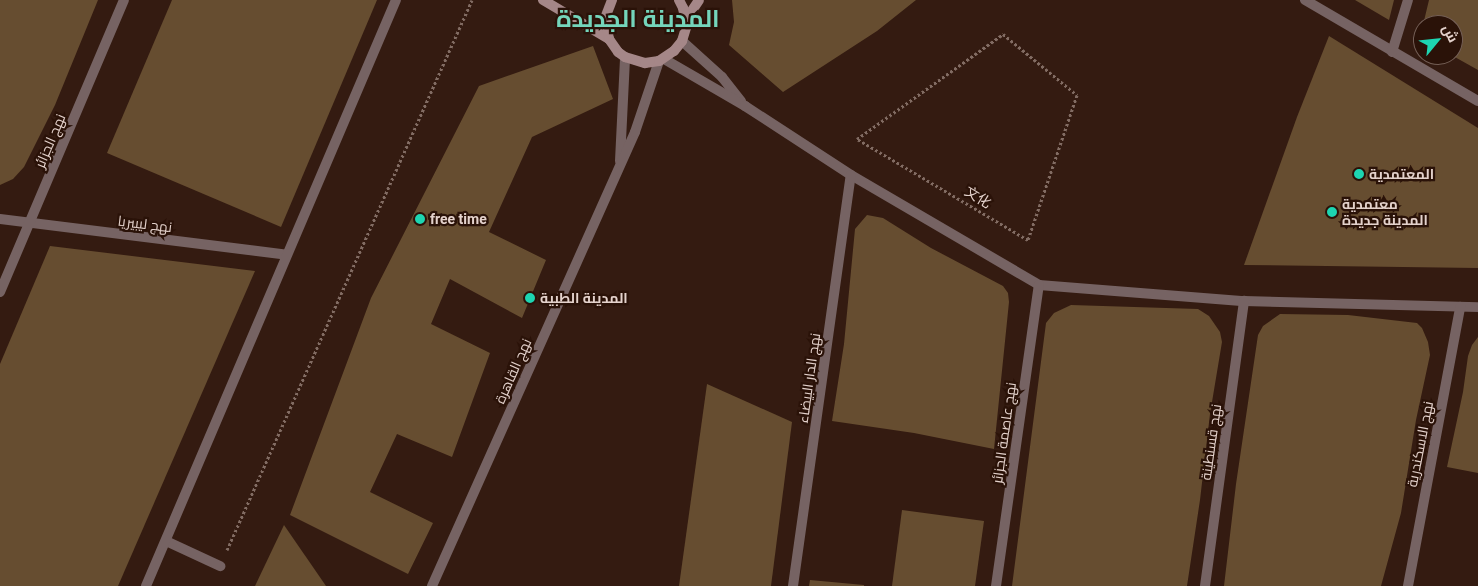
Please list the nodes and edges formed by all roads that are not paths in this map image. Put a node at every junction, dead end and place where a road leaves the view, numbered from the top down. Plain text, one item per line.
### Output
1 (124, 0) edge
2 (396, 0) edge
3 (543, 0) edge
4 (612, 0) edge
5 (679, 0) edge
6 (699, 0) edge
7 (1305, 0) edge
8 (1408, 0) edge
9 (686, 30) junction
10 (609, 39) junction
11 (682, 41) junction
12 (1392, 52) junction
13 (625, 57) junction
14 (661, 60) junction
15 (1478, 102) edge
16 (745, 106) junction
17 (619, 168) junction
18 (851, 175) junction
19 (0, 219) edge
20 (30, 223) junction
21 (287, 255) junction
22 (1039, 285) junction
23 (0, 292) edge
24 (1244, 301) junction
25 (1478, 307) edge
26 (1460, 308) junction
27 (166, 541) junction
28 (220, 566) road end
29 (146, 586) edge
30 (432, 586) edge
31 (793, 586) edge
32 (996, 586) edge
33 (1205, 586) edge
34 (1408, 586) edge

1 - 20 street, نهج الجزائر
2 - 21 street
3 - 10 main road
4 - 10 main road
5 - 9 main road
6 - 9 main road
7 - 12 street
8 - 12 street
9 - 11 main road
10 - 13 main road
11 - 14 main road
11 - 16 street
12 - 15 street
13 - 14 main road
13 - 17 street
14 - 16 street
14 - 17 street, نهج القاهرة
16 - 18 street
17 - 30 street, نهج القاهرة
18 - 22 street
18 - 31 street, نهج الدار البيضاء
19 - 20 street, نهج ليبيريا
20 - 21 street, نهج ليبيريا
20 - 23 street, نهج الجزائر
21 - 27 street
22 - 24 street
22 - 32 street, نهج عاصمة الجزائر
24 - 26 street
24 - 33 street, نهج قسنطينة
25 - 26 street
26 - 34 street, نهج الاسكندرية
27 - 28 street
27 - 29 street

